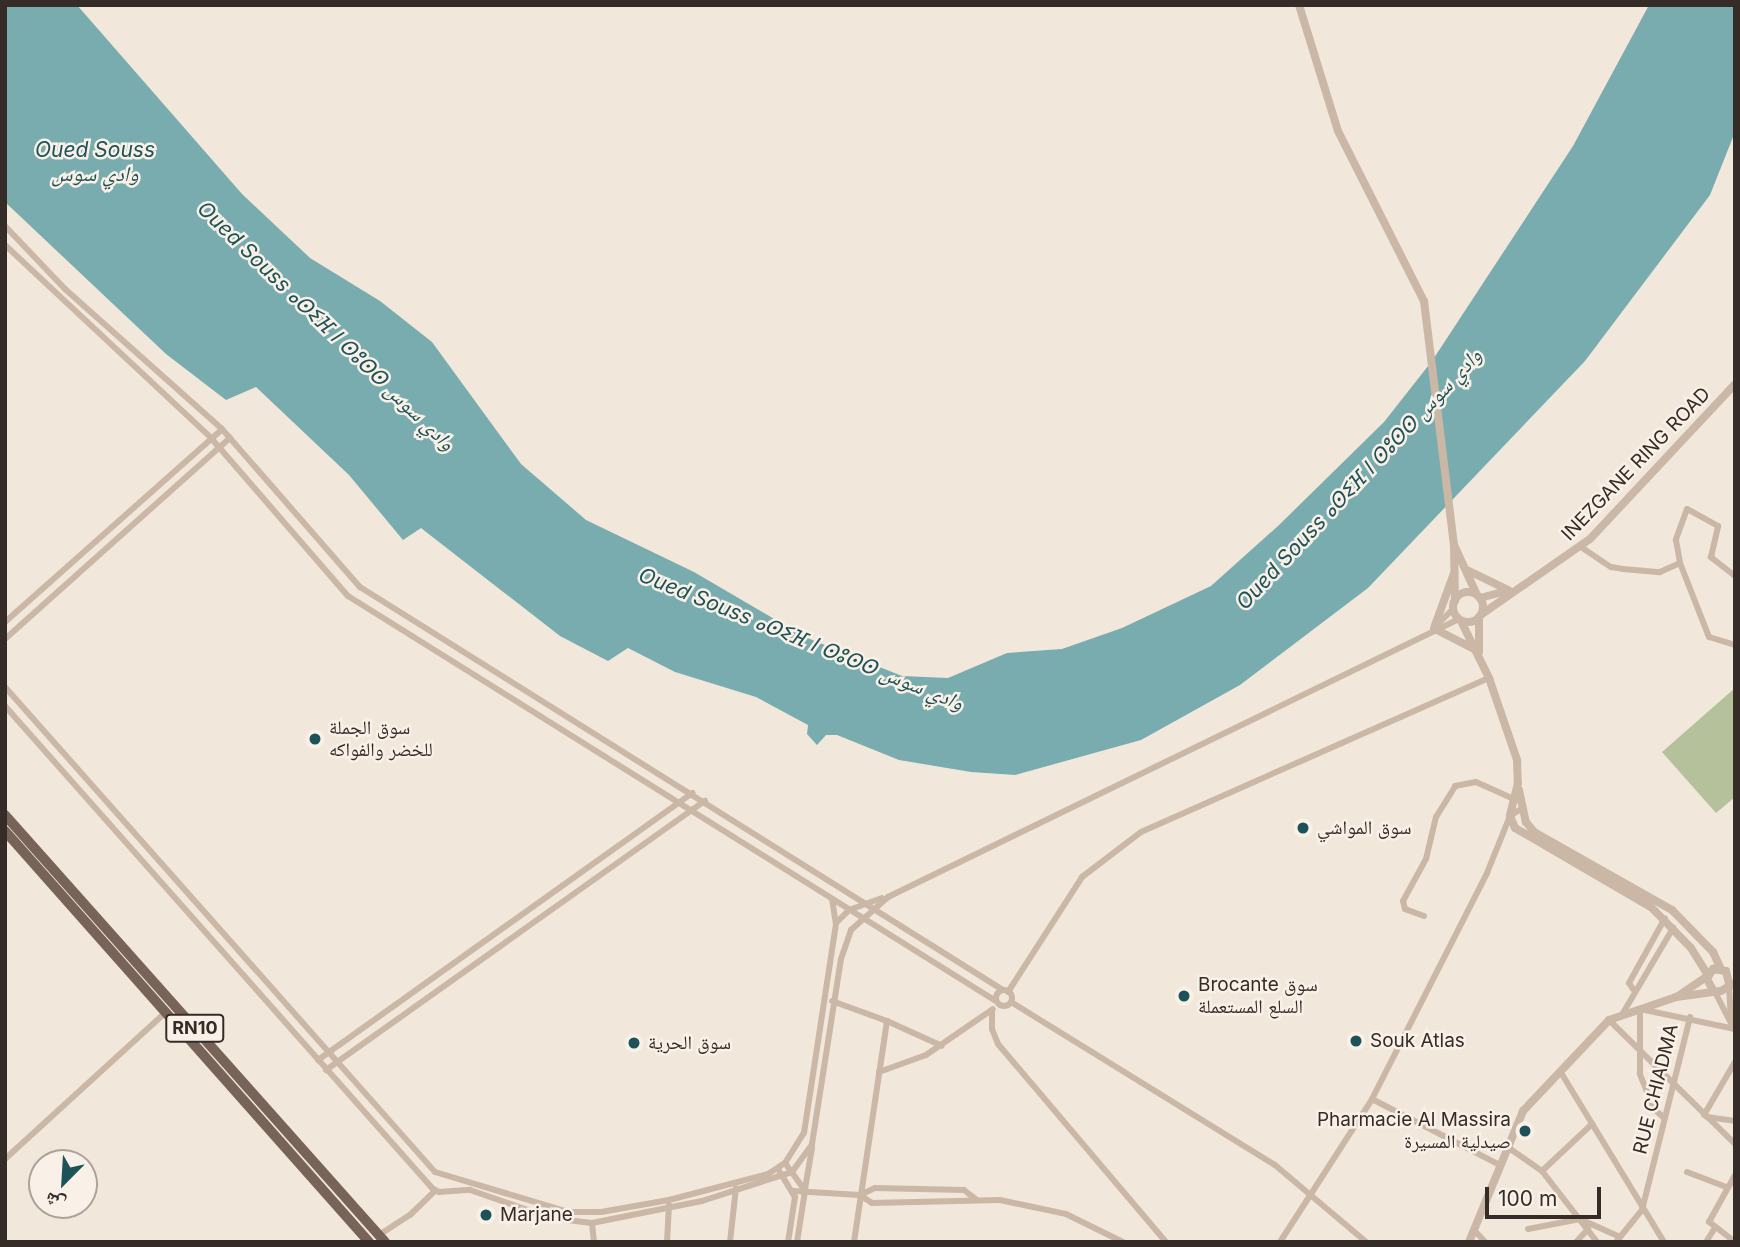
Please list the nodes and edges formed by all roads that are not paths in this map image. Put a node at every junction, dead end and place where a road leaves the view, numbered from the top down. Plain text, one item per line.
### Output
1 (1299, 5) edge
2 (5, 226) edge
3 (5, 246) edge
4 (1735, 384) edge
5 (222, 429) junction
6 (211, 438) junction
7 (230, 438) junction
8 (220, 447) junction
9 (1454, 545) junction
10 (1581, 547) junction
11 (1680, 563) junction
12 (1455, 570) junction
13 (1467, 570) junction
14 (1735, 576) edge
15 (1523, 586) junction
16 (1508, 590) junction
17 (1478, 596) junction
18 (1454, 605) junction
19 (1480, 616) junction
20 (1460, 620) junction
21 (5, 622) edge
22 (1433, 630) junction
23 (5, 639) edge
24 (1735, 645) edge
25 (1477, 652) junction
26 (1489, 678) junction
27 (5, 687) edge
28 (5, 706) edge
29 (693, 793) junction
30 (705, 801) junction
31 (682, 802) junction
32 (1520, 803) junction
33 (696, 810) junction
34 (5, 815) edge
35 (1526, 822) junction
36 (1510, 829) junction
37 (5, 831) edge
38 (888, 897) junction
39 (832, 899) junction
40 (864, 904) junction
41 (872, 909) junction
42 (849, 910) junction
43 (1424, 916) dead end
44 (861, 917) junction
45 (1665, 918) junction
46 (836, 923) junction
47 (1673, 928) junction
48 (462, 958) junction
49 (454, 964) junction
50 (470, 968) junction
51 (1722, 969) junction
52 (1735, 969) edge
53 (463, 973) junction
54 (1708, 976) junction
55 (1731, 984) edge
56 (1633, 989) junction
57 (1713, 990) junction
58 (1006, 991) junction
59 (1676, 997) junction
60 (825, 1000) junction
61 (834, 1002) junction
62 (996, 1002) junction
63 (1011, 1002) junction
64 (1640, 1009) junction
65 (992, 1010) junction
66 (166, 1012) junction
67 (1623, 1013) junction
68 (1690, 1017) junction
69 (1609, 1020) junction
70 (887, 1021) junction
71 (1731, 1021) junction
72 (1734, 1029) edge
73 (942, 1046) junction
74 (1640, 1050) junction
75 (328, 1053) junction
76 (318, 1060) junction
77 (1735, 1062) edge
78 (337, 1063) junction
79 (326, 1070) junction
80 (1560, 1071) junction
81 (879, 1072) junction
82 (1674, 1083) junction
83 (1371, 1099) junction
84 (1704, 1116) junction
85 (1662, 1117) junction
86 (1735, 1121) edge
87 (1592, 1124) junction
88 (812, 1144) junction
89 (1735, 1144) edge
90 (1506, 1146) junction
91 (5, 1159) edge
92 (785, 1163) junction
93 (1500, 1165) junction
94 (778, 1169) junction
95 (1542, 1171) junction
96 (435, 1172) junction
97 (792, 1172) junction
98 (1687, 1172) dead end
99 (1735, 1175) edge
100 (785, 1177) junction
101 (450, 1178) junction
102 (736, 1183) junction
103 (1726, 1186) junction
104 (433, 1188) junction
105 (446, 1190) junction
106 (793, 1191) junction
107 (805, 1191) junction
108 (736, 1192) junction
109 (860, 1195) junction
110 (1312, 1195) junction
111 (669, 1200) junction
112 (976, 1200) junction
113 (669, 1208) junction
114 (1642, 1210) junction
115 (1580, 1219) junction
116 (592, 1223) junction
117 (1528, 1229) dead end
118 (1588, 1229) junction
119 (1714, 1229) junction
120 (1474, 1230) junction
121 (382, 1239) edge
122 (1618, 1239) edge
123 (1734, 1241) edge
124 (369, 1242) edge
125 (593, 1242) edge
126 (667, 1242) edge
127 (730, 1242) edge
128 (788, 1242) edge
129 (797, 1242) edge
130 (854, 1242) edge
131 (1123, 1242) edge
132 (1166, 1242) edge
133 (1280, 1242) edge
134 (1366, 1242) edge
135 (1469, 1242) edge
136 (1485, 1242) edge
137 (1576, 1242) edge
138 (1597, 1242) edge
139 (1664, 1242) edge
140 (1706, 1242) edge

1 - 9 street
2 - 5 street
3 - 6 street
4 - 10 street, INEZGANE RING ROAD
5 - 6 street
5 - 7 street
6 - 8 street
6 - 21 street
7 - 8 street
7 - 29 street
8 - 23 street
8 - 31 street
9 - 12 street
9 - 13 street
10 - 11 street
10 - 15 street, INEZGANE RING ROAD
11 - 14 street
11 - 24 street
12 - 18 street
12 - 22 street
13 - 16 street
13 - 17 street
15 - 16 street, INEZGANE RING ROAD
15 - 19 street, INEZGANE RING ROAD
16 - 17 street, INEZGANE RING ROAD
17 - 18 street, INEZGANE RING ROAD
17 - 19 street
18 - 20 street
18 - 22 street
19 - 20 street
19 - 25 street
20 - 22 street
20 - 25 street
22 - 25 street
22 - 38 street
25 - 26 street
26 - 32 street
26 - 58 street
27 - 75 street
28 - 76 street
29 - 30 street
29 - 31 street
30 - 33 street
30 - 40 street
31 - 33 street
31 - 48 street
32 - 35 street
32 - 36 street
32 - 43 street
33 - 39 street
33 - 50 street
34 - 121 main road, RN10
35 - 36 street
35 - 51 street
36 - 45 street
36 - 83 street
37 - 66 main road, RN10
38 - 40 street
38 - 41 street
39 - 42 street
39 - 46 street
40 - 41 street
40 - 42 street
41 - 44 street
41 - 58 street
42 - 44 street
42 - 46 street
44 - 61 street
44 - 62 street
45 - 47 street
45 - 56 street
46 - 60 street
47 - 54 street
47 - 56 street
48 - 49 street
48 - 50 street
49 - 53 street
49 - 75 street
50 - 53 street
51 - 52 street
51 - 54 street
51 - 55 street
53 - 78 street
54 - 57 street
54 - 59 street
55 - 57 street
55 - 71 street
56 - 67 street
57 - 59 street
57 - 71 street
58 - 62 street
58 - 63 street
59 - 64 street
60 - 61 street
60 - 92 street
61 - 70 street
61 - 88 street
62 - 63 street
62 - 65 street
63 - 110 street
64 - 67 street
64 - 68 street
64 - 74 street
65 - 73 street
65 - 132 street
66 - 91 street
66 - 124 main road, RN10
67 - 69 street
68 - 72 street
68 - 82 street, RUE CHIADMA
69 - 74 street
69 - 80 street
70 - 73 street
70 - 81 street
71 - 72 street
73 - 81 street
74 - 82 street
74 - 85 street
75 - 76 street
75 - 78 street
76 - 79 street
77 - 84 street
78 - 79 street
78 - 96 street
79 - 104 street
80 - 87 street
80 - 90 street
81 - 109 street
82 - 84 street
82 - 85 street, RUE CHIADMA
83 - 93 street
83 - 110 street
84 - 86 street
84 - 89 street
85 - 114 street, RUE CHIADMA
87 - 95 street
87 - 114 street
88 - 97 street
88 - 107 street
90 - 93 street
90 - 95 street
92 - 94 street
92 - 97 street
93 - 120 street
94 - 100 street
94 - 102 street
95 - 115 street
96 - 101 street
96 - 104 street
97 - 100 street
97 - 107 street
98 - 103 street
99 - 103 street
100 - 106 street
100 - 108 street
101 - 105 street
101 - 111 street
102 - 108 street
102 - 111 street
103 - 119 street
104 - 105 street
104 - 121 street
105 - 116 street
106 - 107 street
106 - 128 street
107 - 109 street
107 - 129 street
108 - 113 street
108 - 127 street
109 - 112 street
109 - 112 street
109 - 130 street
110 - 133 street
110 - 134 street
111 - 113 street
112 - 131 street
113 - 116 street
113 - 126 street
114 - 122 street, RUE CHIADMA
114 - 139 street
115 - 117 street
115 - 118 street
115 - 122 street
116 - 125 street
118 - 137 street
118 - 138 street
119 - 123 street
119 - 140 street
120 - 135 street
120 - 136 street

